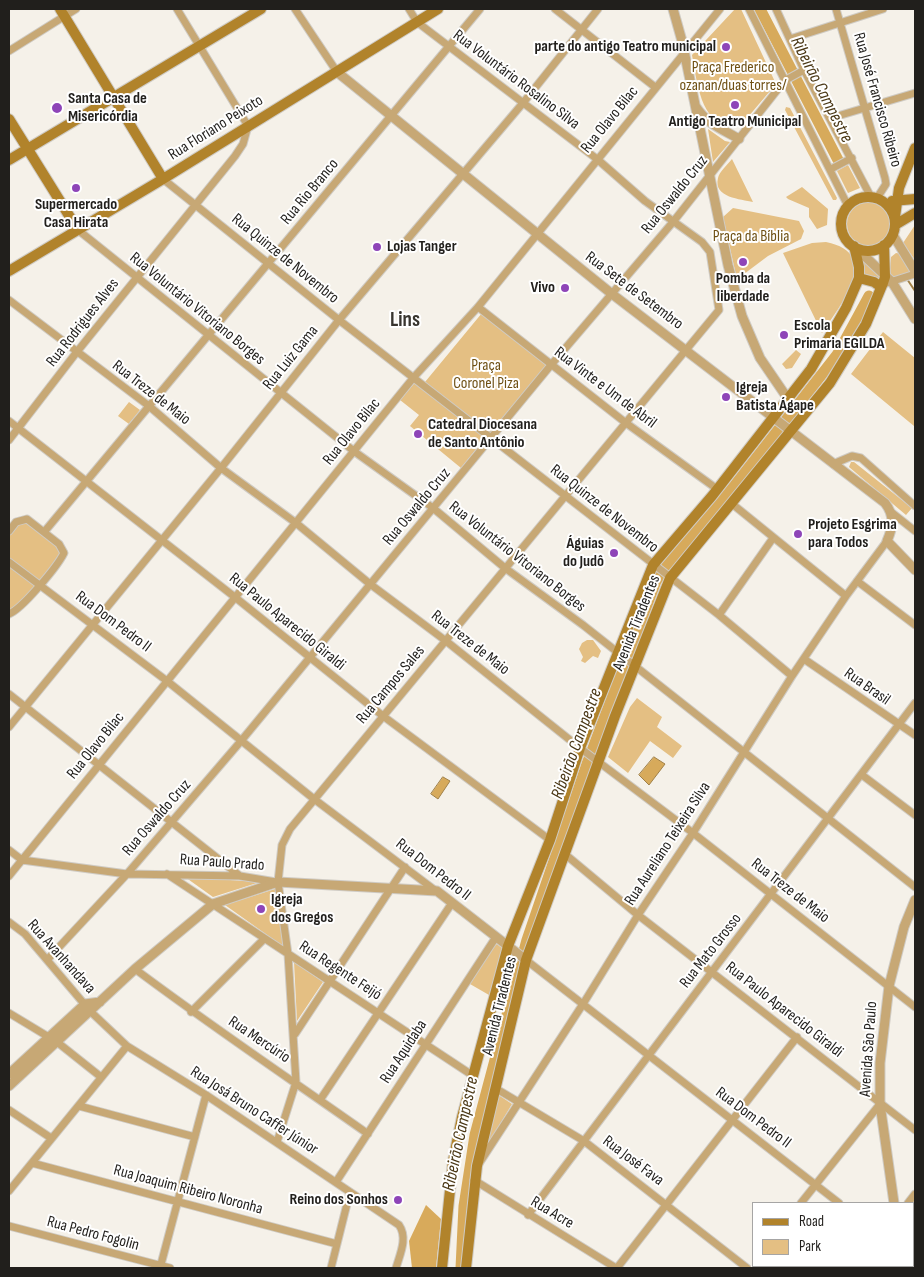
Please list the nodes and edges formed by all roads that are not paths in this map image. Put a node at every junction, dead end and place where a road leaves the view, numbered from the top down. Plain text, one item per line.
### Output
1 (76, 9) edge
2 (177, 9) edge
3 (261, 9) edge
4 (295, 9) edge
5 (409, 9) edge
6 (438, 9) edge
7 (480, 9) edge
8 (555, 9) edge
9 (598, 9) edge
10 (674, 9) edge
11 (720, 9) edge
12 (749, 9) edge
13 (776, 9) edge
14 (836, 9) edge
15 (882, 9) edge
16 (62, 12) edge
17 (417, 22) junction
18 (841, 22) junction
19 (581, 29) junction
20 (790, 39) junction
21 (199, 45) junction
22 (448, 46) junction
23 (9, 51) edge
24 (685, 53) junction
25 (802, 71) junction
26 (337, 72) junction
27 (786, 80) junction
28 (655, 87) junction
29 (915, 93) edge
30 (113, 98) junction
31 (523, 102) junction
32 (693, 102) junction
33 (866, 106) junction
34 (389, 116) junction
35 (831, 118) junction
36 (9, 119) edge
37 (248, 126) junction
38 (739, 138) junction
39 (915, 148) edge
40 (27, 150) junction
41 (852, 158) junction
42 (597, 159) junction
43 (9, 160) edge
44 (831, 169) junction
45 (463, 174) junction
46 (710, 176) junction
47 (163, 179) junction
48 (877, 199) junction
49 (915, 199) edge
50 (896, 201) junction
51 (196, 204) junction
52 (848, 206) junction
53 (915, 213) edge
54 (673, 222) junction
55 (894, 226) junction
56 (78, 230) junction
57 (536, 234) junction
58 (884, 245) junction
59 (855, 247) junction
60 (268, 264) junction
61 (9, 271) edge
62 (915, 273) edge
63 (136, 278) junction
64 (859, 278) junction
65 (885, 282) junction
66 (612, 294) junction
67 (9, 300) edge
68 (478, 307) junction
69 (717, 315) joint
70 (915, 319) edge
71 (339, 320) junction
72 (210, 334) junction
73 (687, 350) junction
74 (76, 353) junction
75 (551, 365) junction
76 (414, 377) junction
77 (280, 393) junction
78 (788, 399) junction
79 (149, 406) junction
80 (775, 419) junction
81 (9, 421) edge
82 (626, 423) junction
83 (18, 429) junction
84 (790, 431) junction
85 (491, 439) junction
86 (9, 440) edge
87 (354, 452) junction
88 (833, 464) junction
89 (221, 468) junction
90 (84, 481) junction
91 (717, 489) junction
92 (566, 496) junction
93 (731, 503) junction
94 (915, 506) edge
95 (432, 508) junction
96 (891, 512) junction
97 (296, 523) junction
98 (9, 531) edge
99 (45, 531) junction
100 (915, 531) edge
101 (773, 538) junction
102 (162, 540) junction
103 (887, 541) junction
104 (9, 562) edge
105 (655, 566) junction
106 (505, 568) junction
107 (915, 570) edge
108 (668, 577) junction
109 (857, 581) junction
110 (370, 584) junction
111 (38, 585) junction
112 (846, 596) junction
113 (236, 598) junction
114 (9, 614) edge
115 (719, 615) junction
116 (94, 625) junction
117 (915, 626) edge
118 (446, 641) junction
119 (621, 656) junction
120 (309, 657) junction
121 (804, 659) junction
122 (633, 666) junction
123 (792, 676) junction
124 (167, 681) junction
125 (9, 694) edge
126 (915, 703) edge
127 (26, 707) junction
128 (383, 716) junction
129 (898, 725) junction
130 (9, 727) edge
131 (915, 736) edge
132 (241, 741) junction
133 (582, 749) junction
134 (743, 753) junction
135 (597, 760) junction
136 (97, 766) junction
137 (862, 775) junction
138 (314, 799) junction
139 (915, 815) edge
140 (827, 819) junction
141 (172, 822) junction
142 (693, 833) junction
143 (550, 840) junction
144 (9, 850) edge
145 (566, 855) junction
146 (22, 860) junction
147 (405, 867) junction
148 (126, 874) junction
149 (168, 874) junction
150 (9, 876) edge
151 (240, 876) junction
152 (278, 882) junction
153 (915, 887) edge
154 (390, 890) junction
155 (437, 891) junction
156 (771, 895) junction
157 (915, 900) edge
158 (452, 903) junction
159 (213, 904) junction
160 (638, 915) junction
161 (9, 922) edge
162 (496, 937) junction
163 (264, 938) junction
164 (511, 948) junction
165 (288, 954) junction
166 (525, 959) junction
167 (47, 960) junction
168 (135, 969) junction
169 (711, 971) junction
170 (330, 981) junction
171 (889, 986) junction
172 (583, 1004) junction
173 (915, 1007) edge
174 (88, 1008) junction
175 (192, 1012) junction
176 (379, 1012) junction
177 (9, 1013) edge
178 (295, 1034) junction
179 (797, 1037) junction
180 (53, 1041) junction
181 (425, 1043) junction
182 (127, 1046) junction
183 (648, 1057) junction
184 (9, 1074) edge
185 (472, 1075) junction
186 (101, 1077) junction
187 (296, 1082) junction
188 (9, 1086) edge
189 (495, 1088) junction
190 (206, 1096) junction
191 (320, 1100) junction
192 (519, 1104) junction
193 (880, 1104) junction
194 (79, 1106) junction
195 (9, 1110) edge
196 (731, 1120) junction
197 (915, 1130) edge
198 (368, 1134) junction
199 (195, 1137) junction
200 (51, 1138) junction
201 (584, 1141) junction
202 (277, 1142) junction
203 (32, 1163) junction
204 (477, 1166) junction
205 (474, 1180) junction
206 (336, 1182) junction
207 (815, 1185) junction
208 (9, 1190) edge
209 (350, 1192) junction
210 (178, 1202) junction
211 (801, 1202) edge
212 (838, 1202) edge
213 (894, 1202) edge
214 (667, 1204) junction
215 (528, 1215) junction
216 (9, 1226) edge
217 (337, 1244) junction
218 (160, 1267) edge
219 (170, 1268) edge
220 (331, 1268) edge
221 (396, 1268) edge
222 (442, 1268) edge
223 (466, 1268) edge
224 (616, 1268) edge
225 (748, 1268) edge

1 - 16 street
2 - 21 street
3 - 21 main road
4 - 26 street
5 - 17 street
6 - 17 main road, Rua Floriano Peixoto
7 - 22 street, Rua Rio Branco
8 - 19 street
9 - 19 street, Rua Luiz Gama
10 - 24 street
11 - 24 street, Rua Olavo Bilac
12 - 27 street
13 - 20 street
14 - 18 street, Rua José Francisco Ribeiro
15 - 18 street
16 - 23 street
16 - 30 main road
17 - 22 street, Rua Voluntário Rosalino Silva
17 - 26 main road, Rua Floriano Peixoto
18 - 20 street
18 - 33 street, Rua José Francisco Ribeiro
19 - 28 street
19 - 31 street, Rua Luiz Gama
20 - 25 street
21 - 30 main road
21 - 37 street
22 - 31 street, Rua Voluntário Rosalino Silva
22 - 34 street, Rua Rio Branco
24 - 28 street, Rua Olavo Bilac
24 - 32 street
25 - 27 street, Rua Oswaldo Cruz
25 - 35 street
26 - 34 street, Rua Sete de Setembro
26 - 37 main road, Rua Floriano Peixoto
27 - 38 street, Rua Oswaldo Cruz
27 - 44 street
28 - 42 street, Rua Olavo Bilac
29 - 33 street
30 - 40 main road
30 - 47 main road
31 - 42 street, Rua Voluntário Rosalino Silva
31 - 45 street, Rua Luiz Gama
32 - 38 street
32 - 46 street
33 - 35 street
33 - 48 street, Rua José Francisco Ribeiro
34 - 45 street, Rua Sete de Setembro
34 - 60 street, Rua Rio Branco
35 - 41 street
36 - 40 main road
37 - 47 main road, Rua Floriano Peixoto
37 - 51 street, Rua Rodrigues Alves
38 - 46 street, Rua Oswaldo Cruz
39 - 50 main road
40 - 43 main road
40 - 56 main road
41 - 44 street
41 - 48 street
42 - 54 street, Rua Voluntário Rosalino Silva
42 - 57 street, Rua Olavo Bilac
44 - 52 street
45 - 57 street, Rua Sete de Setembro
45 - 71 street, Rua Luiz Gama
46 - 54 street, Rua Oswaldo Cruz
46 - 78 street
47 - 51 street, Rua Quinze de Novembro
47 - 56 main road, Rua Floriano Peixoto
48 - 50 main road
48 - 52 main road
48 - 55 main road
49 - 50 main road
50 - 55 main road
51 - 60 street, Rua Quinze de Novembro
51 - 63 street, Rua Rodrigues Alves
52 - 59 main road
53 - 55 main road
54 - 66 street, Rua Oswaldo Cruz
54 - 69 street, Rua Voluntário Rosalino Silva
55 - 58 main road
55 - 62 street
56 - 61 main road, Rua Floriano Peixoto
56 - 63 street, Rua Voluntário Vitoriano Borges
57 - 66 street, Rua Sete de Setembro
57 - 68 street, Rua Olavo Bilac
58 - 59 main road
58 - 65 main road, Avenida Tiradentes
59 - 64 main road
59 - 65 street
60 - 71 street, Rua Quinze de Novembro
60 - 72 street, Rua Rio Branco
62 - 65 street
63 - 72 street, Rua Voluntário Vitoriano Borges
63 - 74 street, Rua Rodrigues Alves
64 - 65 main road
64 - 78 main road, Avenida Tiradentes
65 - 70 street
65 - 84 main road, Avenida Tiradentes
66 - 73 street, Rua Sete de Setembro
66 - 75 street, Rua Oswaldo Cruz
67 - 74 street, Rua Treze de Maio
68 - 75 street, Rua Vinte e Um de Abril
68 - 76 street, Rua Olavo Bilac
69 - 73 street, Rua Campos Sales
71 - 76 street, Rua Quinze de Novembro
71 - 77 street, Rua Luiz Gama
72 - 77 street, Rua Voluntário Vitoriano Borges
72 - 79 street, Rua Rio Branco
73 - 80 street, Rua Sete de Setembro
73 - 82 street, Rua Campos Sales
74 - 79 street, Rua Treze de Maio
74 - 83 street, Rua Rodrigues Alves
75 - 82 street, Rua Vinte e Um de Abril
75 - 85 street, Rua Oswaldo Cruz
76 - 85 street, Rua Quinze de Novembro
76 - 87 street, Rua Olavo Bilac
77 - 87 street, Rua Voluntário Vitoriano Borges
77 - 89 street, Rua Luiz Gama
78 - 80 main road, Avenida Tiradentes
79 - 89 street, Rua Treze de Maio
79 - 90 street, Rua Rio Branco
80 - 84 street, Rua Sete de Setembro
80 - 91 main road, Avenida Tiradentes
81 - 83 street, Rua Paulo Aparecido Giraldi
82 - 91 street, Rua Vinte e Um de Abril
82 - 92 street, Rua Campos Sales
83 - 86 street, Rua Rodrigues Alves
83 - 90 street, Rua Paulo Aparecido Giraldi
84 - 88 street, Rua Sete de Setembro
84 - 93 main road, Avenida Tiradentes
85 - 92 street, Rua Quinze de Novembro
85 - 95 street, Rua Oswaldo Cruz
87 - 95 street, Rua Voluntário Vitoriano Borges
87 - 97 street, Rua Olavo Bilac
88 - 94 street
88 - 96 street, Rua Sete de Setembro
89 - 97 street, Rua Treze de Maio
89 - 102 street, Rua Luiz Gama
90 - 99 street, Rua Rio Branco
90 - 102 street, Rua Paulo Aparecido Giraldi
91 - 105 main road, Avenida Tiradentes
92 - 105 street, Rua Quinze de Novembro
92 - 106 street, Rua Campos Sales
93 - 101 street
93 - 108 main road, Avenida Tiradentes
95 - 106 street, Rua Voluntário Vitoriano Borges
95 - 110 street, Rua Oswaldo Cruz
96 - 100 street
96 - 103 street
97 - 110 street, Rua Treze de Maio
97 - 113 street, Rua Olavo Bilac
98 - 99 street
99 - 111 street
101 - 112 street
101 - 115 street
102 - 113 street, Rua Paulo Aparecido Giraldi
102 - 116 street, Rua Luiz Gama
103 - 107 street
103 - 109 street, Rua Aureliano Teixeira Silva
104 - 111 street, Rua Dom Pedro II
105 - 108 street, Rua Quinze de Novembro
105 - 119 main road, Avenida Tiradentes
106 - 118 street, Rua Campos Sales
106 - 119 street, Rua Voluntário Vitoriano Borges
108 - 115 street, Rua Quinze de Novembro
108 - 122 main road, Avenida Tiradentes
109 - 112 street, Rua Aureliano Teixeira Silva
109 - 117 street
110 - 118 street, Rua Treze de Maio
110 - 120 street, Rua Oswaldo Cruz
111 - 114 street
111 - 116 street, Rua Dom Pedro II
112 - 121 street, Rua Aureliano Teixeira Silva
113 - 120 street, Rua Paulo Aparecido Giraldi
113 - 124 street, Rua Olavo Bilac
115 - 123 street, Rua Quinze de Novembro
116 - 124 street, Rua Dom Pedro II
116 - 127 street, Rua Luiz Gama
118 - 128 street, Rua Campos Sales
118 - 133 street, Rua Treze de Maio
119 - 122 street, Rua Voluntário Vitoriano Borges
119 - 133 main road, Avenida Tiradentes
120 - 128 street, Rua Paulo Aparecido Giraldi
120 - 132 street, Rua Oswaldo Cruz
121 - 123 street, Rua Aureliano Teixeira Silva
121 - 129 street, Rua Brasil
122 - 134 street, Rua Voluntário Vitoriano Borges
122 - 135 main road, Avenida Tiradentes
123 - 134 street, Rua Aureliano Teixeira Silva
124 - 132 street, Rua Dom Pedro II
124 - 136 street, Rua Olavo Bilac
125 - 127 street
126 - 129 street, Rua Mato Grosso
127 - 130 street, Rua Luiz Gama
127 - 136 street
128 - 138 street, Rua Campos Sales
128 - 143 street, Rua Paulo Aparecido Giraldi
129 - 131 street, Rua Brasil
129 - 137 street, Rua Mato Grosso
132 - 138 street, Rua Dom Pedro II
132 - 141 street, Rua Oswaldo Cruz
133 - 135 street, Rua Treze de Maio
133 - 143 main road, Avenida Tiradentes
134 - 140 street, Rua Voluntário Vitoriano Borges
134 - 142 street, Rua Aureliano Teixeira Silva
135 - 142 street, Rua Treze de Maio
135 - 145 main road, Avenida Tiradentes
136 - 141 street
136 - 146 street, Rua Olavo Bilac
137 - 139 street
137 - 140 street, Rua Mato Grosso
138 - 147 street, Rua Dom Pedro II
138 - 152 street, Rua Campos Sales
140 - 153 street, Rua Voluntário Vitoriano Borges
140 - 156 street, Rua Mato Grosso
141 - 148 street, Rua Oswaldo Cruz
141 - 151 street
142 - 156 street, Rua Treze de Maio
142 - 160 street, Rua Aureliano Teixeira Silva
143 - 164 main road, Avenida Tiradentes
144 - 146 street, Rua Paulo Prado
145 - 160 street, Rua Paulo Aparecido Giraldi
145 - 166 main road, Avenida Tiradentes
146 - 148 street, Rua Paulo Prado
146 - 150 street, Rua Olavo Bilac
147 - 154 street
147 - 155 street, Rua Dom Pedro II
148 - 149 street, Rua Paulo Prado
148 - 167 street, Rua Oswaldo Cruz
149 - 151 street, Rua Paulo Prado
149 - 159 street, Rua Regente Feijó
151 - 152 street, Rua Paulo Prado
152 - 154 street, Rua Paulo Prado
152 - 159 street
152 - 165 street, Rua Campos Sales
154 - 155 street, Rua Paulo Prado
154 - 170 street
155 - 158 street, Rua Dom Pedro II
156 - 169 street, Rua Mato Grosso
156 - 171 street, Rua Treze de Maio
157 - 171 street, Avenida São Paulo
158 - 162 street, Rua Dom Pedro II
158 - 176 street
159 - 163 street, Rua Regente Feijó
159 - 168 street
160 - 169 street, Rua Paulo Aparecido Giraldi
160 - 172 street, Rua Aureliano Teixeira Silva
161 - 167 street, Rua Avanhandava
162 - 164 street, Rua Dom Pedro II
162 - 181 street, Rua Aquidaba
163 - 165 street, Rua Regente Feijó
163 - 175 street
164 - 166 street, Rua Dom Pedro II
164 - 185 main road, Avenida Tiradentes
165 - 170 street, Rua Regente Feijó
165 - 178 street, Rua Campos Sales
166 - 172 street, Rua Dom Pedro II
166 - 189 main road, Avenida Tiradentes
167 - 174 street, Rua Avanhandava
168 - 174 street
168 - 175 street, Rua Mercúrio
169 - 179 street, Rua Paulo Aparecido Giraldi
169 - 183 street, Rua Mato Grosso
170 - 176 street, Rua Regente Feijó
170 - 178 street
171 - 173 street, Rua Treze de Maio
171 - 193 street, Avenida São Paulo
172 - 183 street, Rua Dom Pedro II
172 - 192 street, Rua Aureliano Teixeira Silva
174 - 180 street
174 - 182 street, Rua Josá Bruno Caffer Júnior
175 - 187 street, Rua Mercúrio
176 - 181 street, Rua Regente Feijó
176 - 191 street
177 - 180 street
178 - 187 street, Rua Campos Sales
179 - 193 street, Rua Paulo Aparecido Giraldi
179 - 196 street
180 - 184 street
180 - 186 street
180 - 188 street
181 - 185 street, Rua Regente Feijó
181 - 198 street, Rua Aquidaba
182 - 186 street
182 - 190 street, Rua Josá Bruno Caffer Júnior
183 - 196 street, Rua Dom Pedro II
183 - 201 street, Rua Mato Grosso
185 - 222 main road, Avenida Tiradentes
186 - 194 street
187 - 191 street, Rua Mercúrio
187 - 202 street, Rua Campos Sales
189 - 192 street, Rua José Fava
189 - 204 main road, Avenida Tiradentes
190 - 199 street
190 - 202 street, Rua Josá Bruno Caffer Júnior
191 - 198 street, Rua Mercúrio
192 - 201 street, Rua José Fava
192 - 204 street, Rua Aureliano Teixeira Silva
193 - 197 street, Rua Paulo Aparecido Giraldi
193 - 207 street
193 - 213 street, Avenida São Paulo
194 - 199 street
194 - 200 street
195 - 200 street
196 - 207 street, Rua Dom Pedro II
196 - 214 street
198 - 206 street, Rua Aquidaba
199 - 210 street
200 - 203 street
201 - 214 street, Rua José Fava
201 - 215 street, Rua Mato Grosso
202 - 206 street, Rua Josá Bruno Caffer Júnior
203 - 208 street
203 - 210 street, Rua Joaquim Ribeiro Noronha
204 - 205 main road, Avenida Tiradentes
205 - 215 street, Rua Acre
205 - 223 main road, Avenida Tiradentes
206 - 209 street, Rua Josá Bruno Caffer Júnior
207 - 211 street
207 - 212 street, Rua Dom Pedro II
209 - 217 street
209 - 221 street, Rua Josá Bruno Caffer Júnior
210 - 217 street, Rua Joaquim Ribeiro Noronha
210 - 218 street
214 - 224 street
214 - 225 street, Rua José Fava
215 - 224 street, Rua Acre
216 - 218 street, Rua Pedro Fogolin
217 - 220 street
218 - 219 street, Rua Pedro Fogolin

